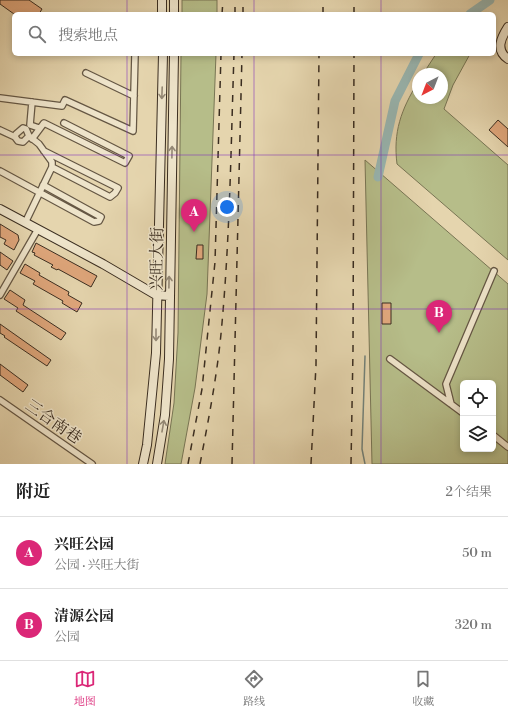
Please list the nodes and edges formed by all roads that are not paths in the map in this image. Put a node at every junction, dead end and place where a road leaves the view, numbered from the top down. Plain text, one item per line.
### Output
1 (160, 0) edge
2 (174, 0) edge
3 (162, 12) edge
4 (174, 12) edge
5 (508, 27) edge
6 (135, 56) edge
7 (163, 56) edge
8 (174, 56) edge
9 (508, 59) edge
10 (86, 73) dead end
11 (134, 96) junction
12 (0, 98) edge
13 (32, 102) junction
14 (64, 123) dead end
15 (40, 128) junction
16 (0, 130) edge
17 (30, 137) junction
18 (15, 138) junction
19 (44, 151) junction
20 (52, 167) junction
21 (0, 171) edge
22 (43, 185) junction
23 (40, 191) junction
24 (0, 209) edge
25 (25, 223) junction
26 (38, 229) junction
27 (494, 271) dead end
28 (156, 295) junction
29 (0, 296) edge
30 (169, 296) junction
31 (390, 359) dead end
32 (0, 400) edge
33 (451, 404) junction
34 (460, 411) edge
35 (496, 437) edge
36 (508, 447) edge
37 (92, 464) edge
38 (143, 464) edge
39 (157, 464) edge

1 - 3 main road
2 - 4 main road
5 - 9 main road
6 - 11 street
7 -> 28 main road, 兴旺大街
30 -> 8 main road, 兴旺大街
10 - 11 street
11 - 13 street
12 - 13 street
13 - 15 street
14 - 15 street
15 - 17 street
16 - 18 street
17 - 18 street
17 - 18 street
17 - 19 street
19 - 20 street
19 - 20 street
20 - 22 street
21 - 23 street
22 - 23 street
22 - 23 street
23 - 25 street
24 - 25 main road
25 - 26 main road
26 - 28 main road
26 - 29 street
27 - 33 street
28 - 30 main road
28 -> 38 main road, 兴旺大街
39 -> 30 main road, 兴旺大街
31 - 33 street
32 - 37 street, 三合南巷
33 - 34 street
35 - 36 street

